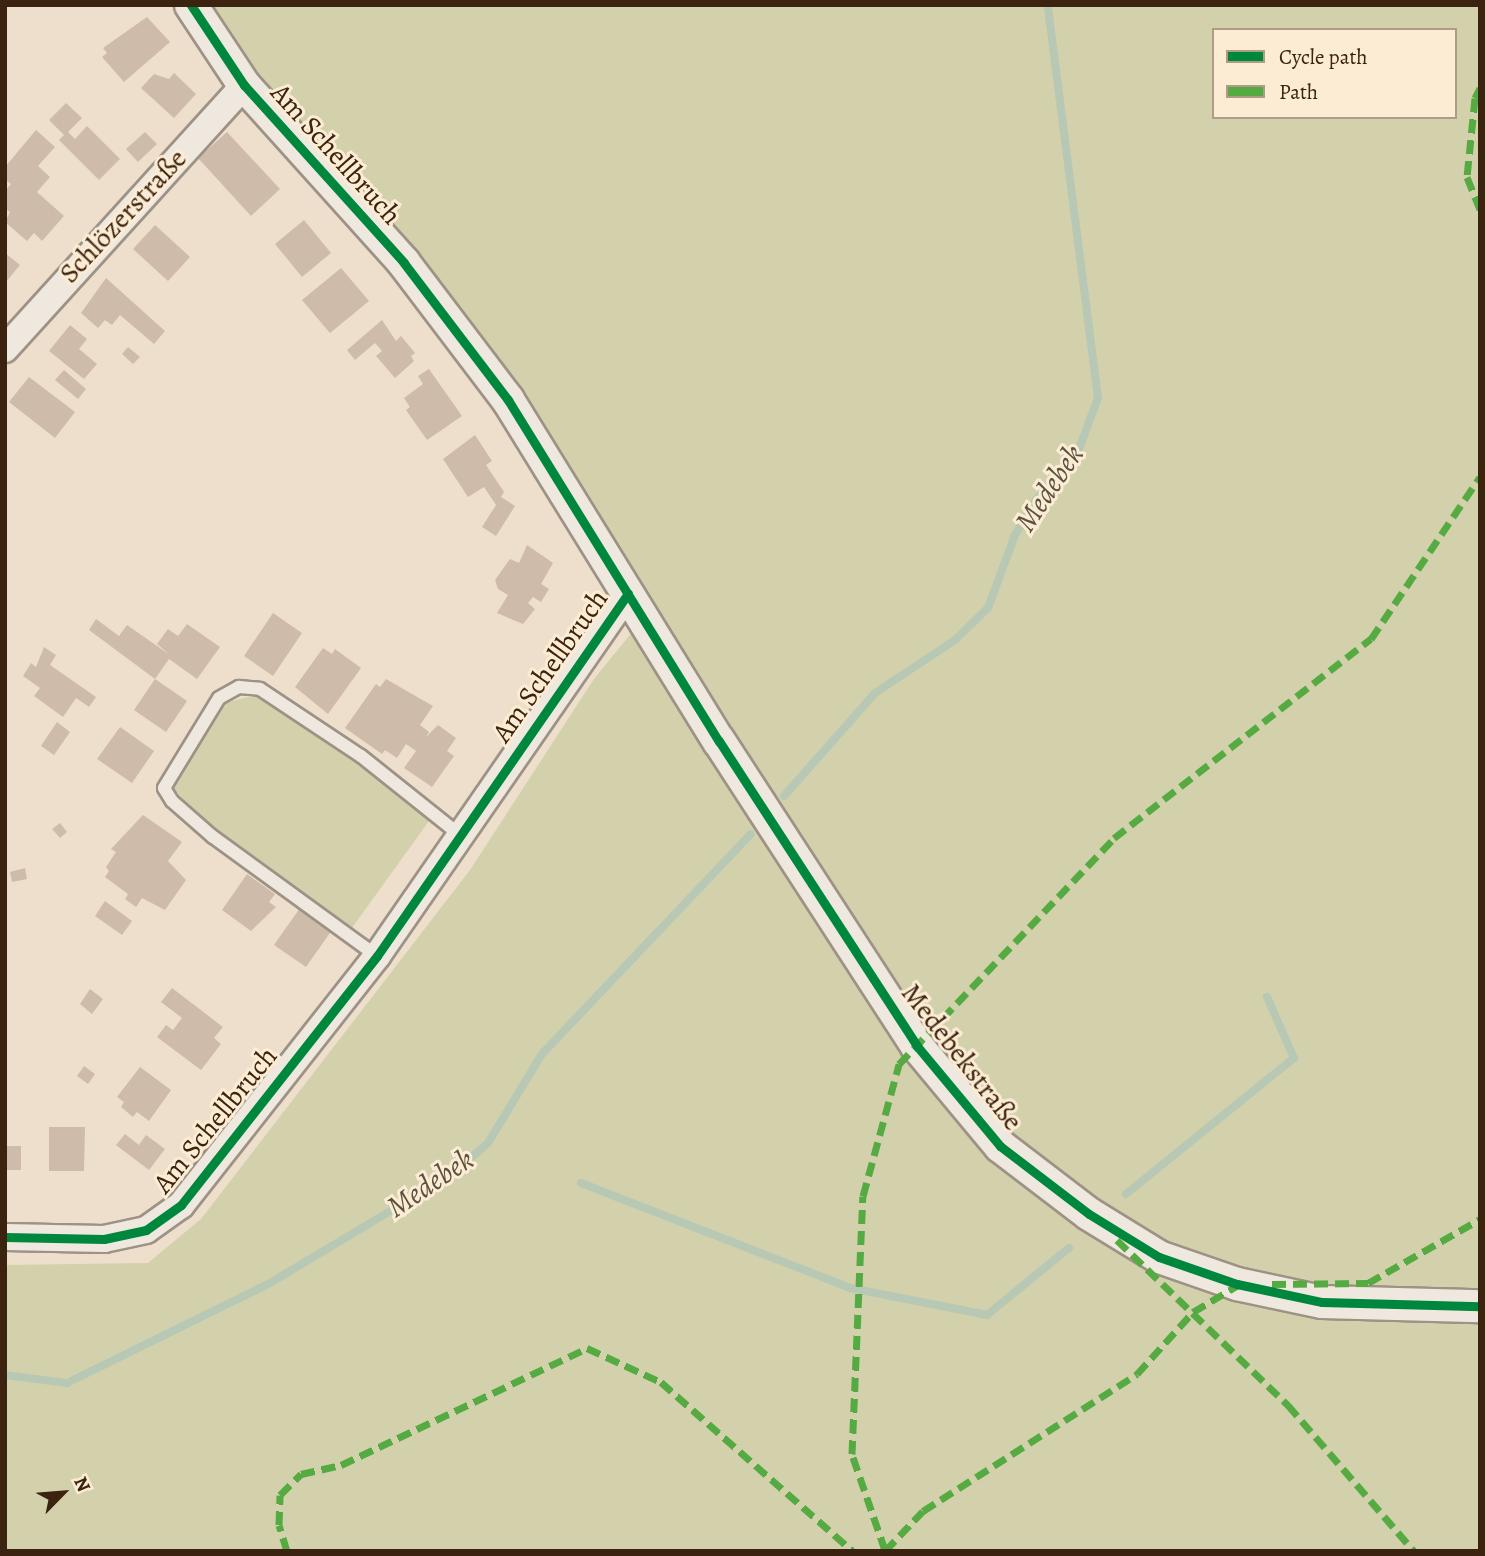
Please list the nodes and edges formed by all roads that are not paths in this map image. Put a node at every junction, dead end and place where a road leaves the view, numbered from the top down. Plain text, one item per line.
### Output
1 (191, 5) edge
2 (244, 85) junction
3 (5, 349) edge
4 (628, 594) junction
5 (460, 835) junction
6 (376, 956) junction
7 (5, 1237) edge
8 (1480, 1306) edge

1 - 2 street, Am Schellbruch
2 - 3 street, Schlözerstraße
2 - 4 street, Am Schellbruch
4 - 5 street, Am Schellbruch
4 - 8 street, Medebekstraße
5 - 6 street, Am Schellbruch
5 - 6 lane
6 - 7 street, Am Schellbruch

